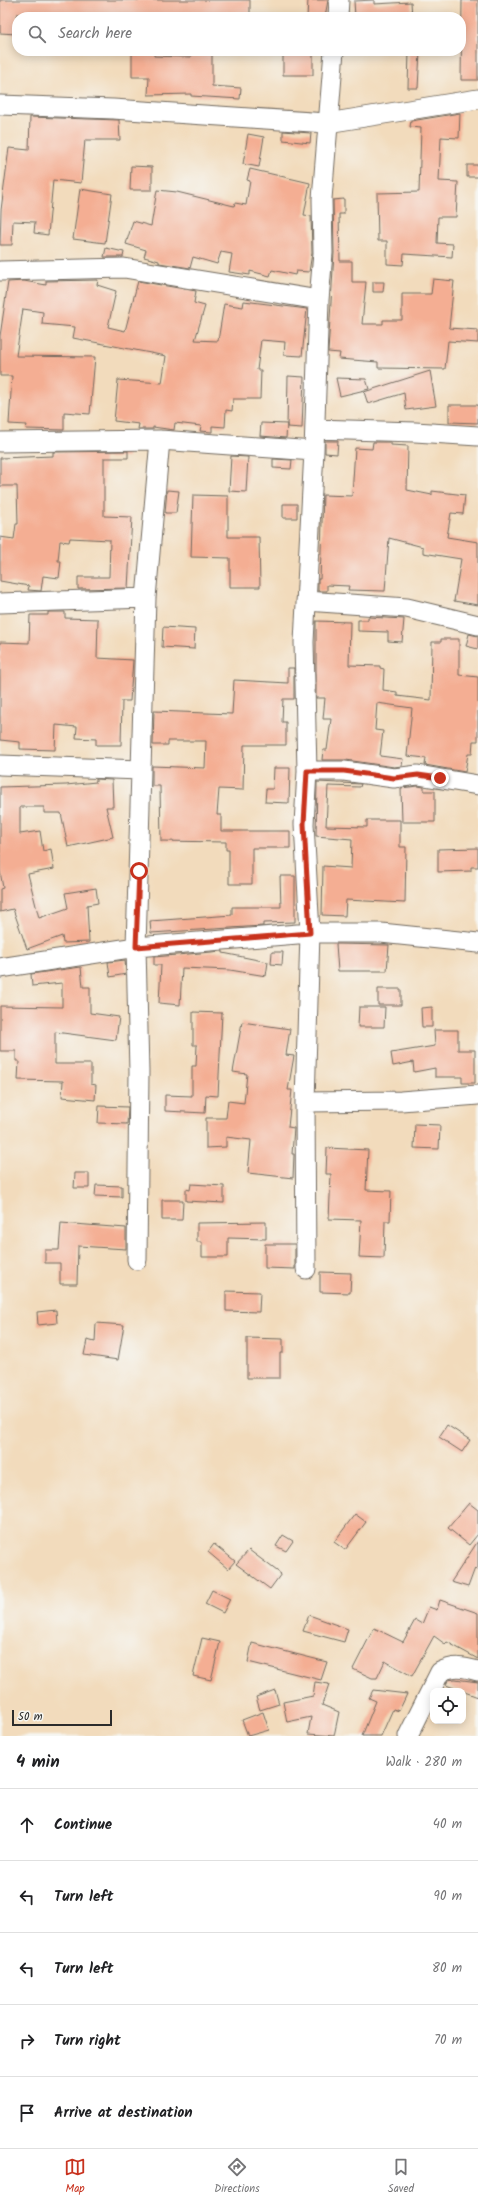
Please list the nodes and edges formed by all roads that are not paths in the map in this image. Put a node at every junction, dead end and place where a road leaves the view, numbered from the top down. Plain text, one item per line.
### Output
1 (340, 0) edge
2 (339, 12) edge
3 (334, 56) edge
4 (478, 99) edge
5 (0, 105) edge
6 (327, 123) junction
7 (0, 271) edge
8 (318, 300) junction
9 (315, 429) junction
10 (478, 436) edge
11 (160, 440) junction
12 (0, 442) edge
13 (314, 451) junction
14 (146, 598) junction
15 (306, 601) junction
16 (0, 603) edge
17 (478, 625) edge
18 (0, 765) edge
19 (141, 770) junction
20 (307, 771) junction
21 (478, 784) edge
22 (310, 933) junction
23 (478, 943) edge
24 (136, 947) junction
25 (0, 968) edge
26 (478, 1095) edge
27 (305, 1102) junction
28 (137, 1260) dead end
29 (306, 1269) dead end
30 (478, 1671) edge
31 (408, 1736) edge

1 - 2 street
3 - 6 street
4 - 6 street
5 - 6 street
6 - 8 street
7 - 8 street
8 - 9 street
9 - 10 street
9 - 13 street
11 - 12 street
11 - 13 street
11 - 14 street
13 - 15 street
14 - 16 street
14 - 19 street
15 - 17 street
15 - 20 street
18 - 19 street
19 - 24 street
20 - 21 street
20 - 22 street
22 - 23 street
22 - 24 street
22 - 27 street
24 - 25 street
24 - 28 street
26 - 27 street
27 - 29 street
30 - 31 street

